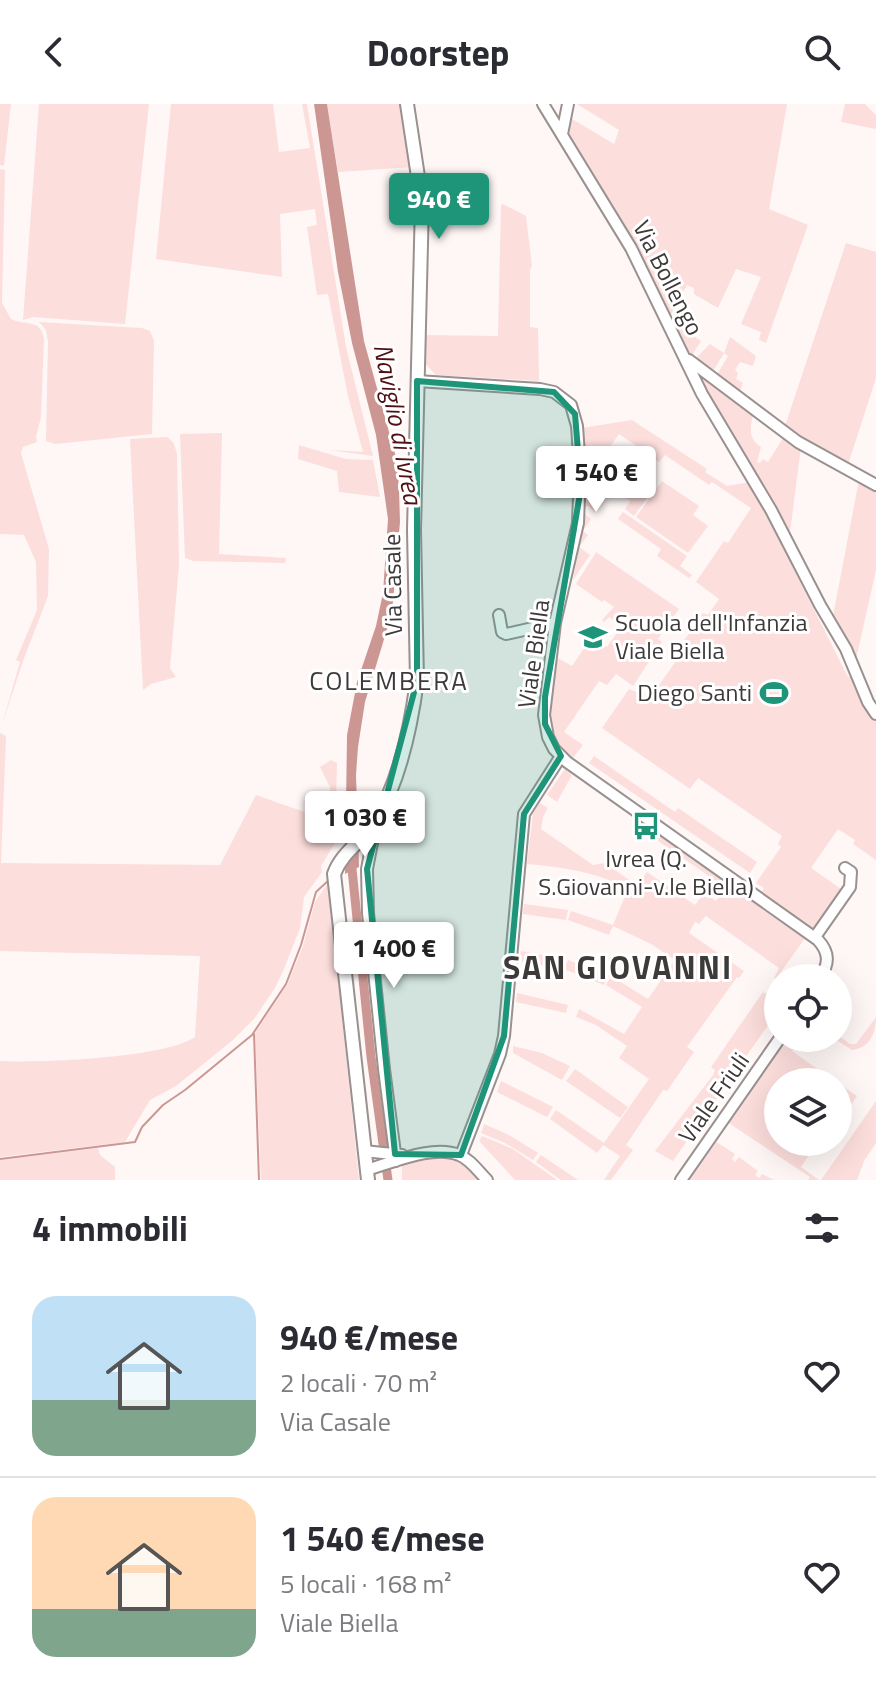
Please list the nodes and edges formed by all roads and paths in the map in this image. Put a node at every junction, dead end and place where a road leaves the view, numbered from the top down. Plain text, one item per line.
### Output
1 (407, 104) edge
2 (543, 104) edge
3 (561, 104) edge
4 (568, 104) edge
5 (551, 116) junction
6 (562, 134) junction
7 (686, 358) junction
8 (417, 381) junction
9 (876, 485) edge
10 (499, 615) dead end
11 (555, 623) junction
12 (876, 714) edge
13 (561, 756) junction
14 (376, 820) junction
15 (845, 868) dead end
16 (814, 937) junction
17 (827, 964) edge
18 (770, 1052) edge
19 (370, 1152) junction
20 (461, 1155) junction
21 (399, 1157) junction
22 (370, 1172) edge
23 (487, 1180) edge
24 (681, 1180) edge

1 - 8 main road, Via Casale
2 - 5 street, Via Bollengo
3 - 5 street
4 - 6 street
5 - 6 street, Via Bollengo
6 - 7 street, Via Bollengo
7 - 9 street, Via Bollengo
7 - 12 street
8 - 11 street, Viale Biella
8 - 14 main road, Via Casale
10 - 11 street
11 - 13 street, Viale Biella
13 - 16 street
13 - 20 street
14 - 19 main road, Via Casale
14 - 21 street, Via Casale
15 - 16 street
16 - 17 street
18 - 24 street, Viale Friuli
19 - 21 street
19 - 22 main road
20 - 21 street
20 - 23 street
21 - 22 street

